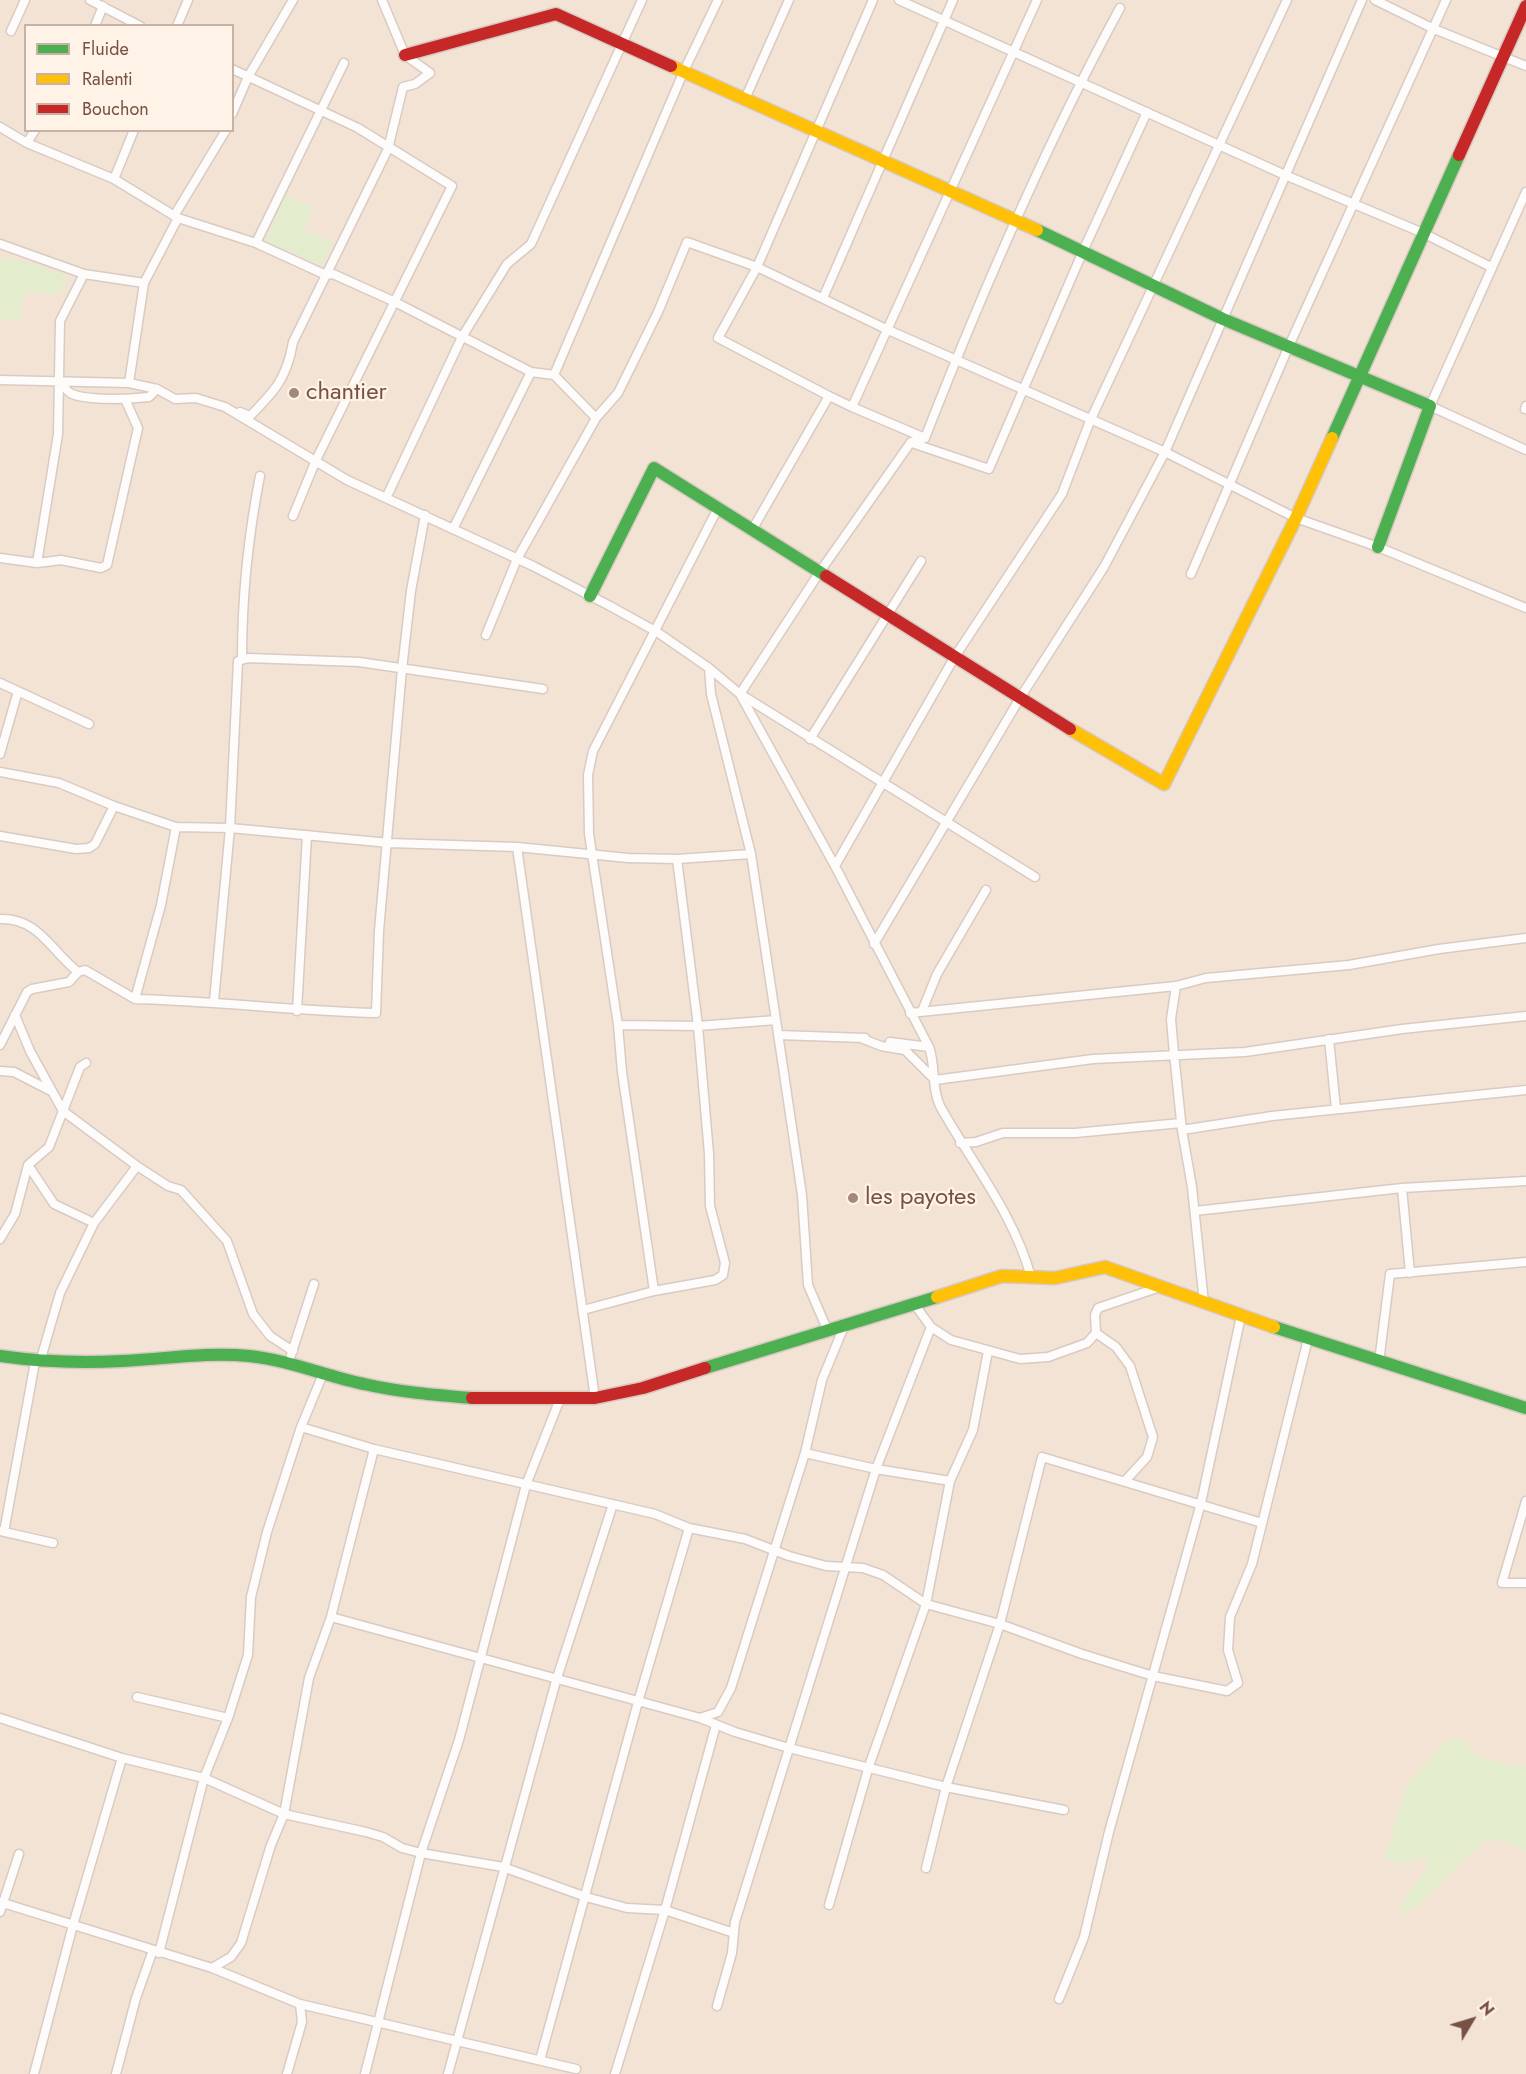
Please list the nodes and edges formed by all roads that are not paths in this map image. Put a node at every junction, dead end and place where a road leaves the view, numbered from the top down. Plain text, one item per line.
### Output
1 (25, 0) edge
2 (90, 0) edge
3 (188, 0) edge
4 (293, 0) edge
5 (642, 0) edge
6 (718, 0) edge
7 (789, 0) edge
8 (873, 0) edge
9 (899, 0) edge
10 (953, 0) edge
11 (1037, 0) edge
12 (1287, 0) edge
13 (1362, 0) edge
14 (1375, 0) edge
15 (1446, 0) edge
16 (382, 2) edge
17 (103, 6) junction
18 (1526, 6) edge
19 (1120, 8) dead end
20 (942, 21) junction
21 (96, 24) edge
22 (136, 24) edge
23 (178, 24) edge
24 (1434, 29) junction
25 (11, 31) dead end
26 (621, 45) junction
27 (1013, 53) junction
28 (405, 55) junction
29 (1503, 57) junction
30 (344, 63) dead end
31 (1526, 66) edge
32 (234, 70) edge
33 (683, 73) junction
34 (248, 77) junction
35 (1080, 82) junction
36 (745, 99) junction
37 (234, 109) edge
38 (321, 110) junction
39 (1147, 112) junction
40 (0, 127) edge
41 (815, 129) junction
42 (34, 132) edge
43 (133, 132) edge
44 (225, 132) edge
45 (27, 143) junction
46 (1221, 145) junction
47 (388, 149) junction
48 (884, 162) junction
49 (1285, 175) junction
50 (114, 179) junction
51 (950, 192) junction
52 (1526, 192) edge
53 (1354, 203) junction
54 (176, 217) junction
55 (1016, 222) junction
56 (1423, 234) junction
57 (256, 243) junction
58 (0, 244) edge
59 (1083, 251) junction
60 (757, 267) junction
61 (1491, 267) junction
62 (84, 274) junction
63 (326, 275) junction
64 (144, 283) junction
65 (1152, 284) junction
66 (823, 297) junction
67 (393, 301) junction
68 (1223, 319) junction
69 (886, 329) junction
70 (462, 337) junction
71 (1288, 348) junction
72 (956, 360) junction
73 (531, 372) junction
74 (554, 375) junction
75 (1357, 377) junction
76 (0, 381) edge
77 (59, 382) junction
78 (129, 383) junction
79 (157, 389) junction
80 (1024, 390) junction
81 (830, 396) junction
82 (126, 399) junction
83 (1430, 406) junction
84 (225, 407) junction
85 (852, 407) junction
86 (596, 418) junction
87 (1090, 421) junction
88 (925, 438) junction
89 (911, 442) junction
90 (1526, 450) edge
91 (1165, 452) junction
92 (316, 460) junction
93 (260, 476) dead end
94 (1231, 483) junction
95 (387, 496) junction
96 (718, 508) junction
97 (425, 515) junction
98 (293, 516) dead end
99 (1296, 518) junction
100 (453, 529) junction
101 (752, 530) junction
102 (1378, 548) junction
103 (0, 558) edge
104 (517, 559) junction
105 (921, 561) dead end
106 (37, 563) junction
107 (819, 573) junction
108 (1191, 574) dead end
109 (590, 596) junction
110 (1526, 609) edge
111 (888, 614) junction
112 (657, 632) junction
113 (486, 635) dead end
114 (242, 658) junction
115 (954, 658) junction
116 (709, 668) junction
117 (402, 669) junction
118 (0, 683) edge
119 (543, 689) dead end
120 (18, 691) junction
121 (740, 694) junction
122 (1020, 698) junction
123 (89, 724) dead end
124 (810, 739) junction
125 (0, 754) edge
126 (0, 772) edge
127 (882, 783) junction
128 (114, 806) junction
129 (946, 822) junction
130 (176, 827) junction
131 (230, 828) junction
132 (307, 835) junction
133 (0, 836) edge
134 (388, 843) junction
135 (517, 847) junction
136 (751, 854) junction
137 (593, 855) junction
138 (676, 859) junction
139 (834, 866) junction
140 (1035, 877) dead end
141 (986, 890) dead end
142 (0, 919) edge
143 (1526, 938) edge
144 (874, 944) junction
145 (78, 972) junction
146 (1176, 986) junction
147 (135, 999) junction
148 (214, 1001) junction
149 (297, 1011) junction
150 (922, 1011) junction
151 (910, 1013) junction
152 (15, 1015) junction
153 (1526, 1016) edge
154 (776, 1020) junction
155 (618, 1025) junction
156 (698, 1026) junction
157 (778, 1035) junction
158 (861, 1038) junction
159 (1329, 1040) junction
160 (0, 1045) edge
161 (929, 1047) junction
162 (1174, 1054) junction
163 (86, 1063) dead end
164 (0, 1071) edge
165 (935, 1080) junction
166 (50, 1090) junction
167 (1526, 1090) edge
168 (1336, 1109) junction
169 (63, 1111) junction
170 (1181, 1126) junction
171 (960, 1143) junction
172 (28, 1165) junction
173 (137, 1166) junction
174 (1526, 1181) edge
175 (1402, 1188) junction
176 (1195, 1211) junction
177 (94, 1222) junction
178 (0, 1239) edge
179 (1526, 1262) edge
180 (1410, 1272) junction
181 (1031, 1277) junction
182 (314, 1284) dead end
183 (1160, 1287) junction
184 (654, 1291) junction
185 (1204, 1303) junction
186 (915, 1305) junction
187 (583, 1310) junction
188 (1241, 1316) junction
189 (845, 1324) junction
190 (931, 1327) junction
191 (827, 1329) junction
192 (1096, 1333) junction
193 (1308, 1339) junction
194 (988, 1351) junction
195 (0, 1356) edge
196 (291, 1356) junction
197 (38, 1362) junction
198 (1379, 1362) junction
199 (323, 1374) junction
200 (595, 1398) junction
201 (560, 1399) junction
202 (1526, 1408) edge
203 (301, 1427) junction
204 (374, 1449) junction
205 (805, 1453) junction
206 (876, 1469) junction
207 (951, 1481) junction
208 (1125, 1481) junction
209 (526, 1485) junction
210 (1526, 1501) edge
211 (1201, 1503) junction
212 (613, 1504) junction
213 (1262, 1523) junction
214 (689, 1528) junction
215 (2, 1532) edge
216 (53, 1543) dead end
217 (775, 1550) junction
218 (846, 1565) junction
219 (1526, 1584) edge
220 (926, 1604) junction
221 (331, 1617) junction
222 (1000, 1624) junction
223 (481, 1658) junction
224 (1153, 1676) junction
225 (556, 1680) junction
226 (137, 1697) dead end
227 (638, 1702) junction
228 (0, 1718) edge
229 (228, 1718) junction
230 (700, 1718) junction
231 (716, 1725) junction
232 (789, 1748) junction
233 (122, 1758) junction
234 (869, 1766) junction
235 (204, 1778) junction
236 (946, 1787) junction
237 (1064, 1810) dead end
238 (284, 1814) junction
239 (421, 1853) junction
240 (19, 1854) dead end
241 (503, 1867) junction
242 (926, 1868) dead end
243 (586, 1898) junction
244 (2, 1902) edge
245 (829, 1905) dead end
246 (665, 1910) junction
247 (0, 1912) edge
248 (73, 1925) junction
249 (734, 1933) junction
250 (156, 1952) junction
251 (212, 1968) junction
252 (1059, 1999) dead end
253 (300, 2004) junction
254 (717, 2006) dead end
255 (379, 2023) junction
256 (457, 2042) junction
257 (540, 2060) junction
258 (576, 2069) dead end
259 (34, 2074) edge
260 (116, 2074) edge
261 (287, 2074) edge
262 (365, 2074) edge
263 (448, 2074) edge
264 (615, 2074) edge

1 - 25 street
2 - 17 street
3 - 23 street
4 - 34 street
5 - 26 street
6 - 33 street
7 - 36 street
8 - 41 street
9 - 20 street
10 - 20 street
11 - 27 street
12 - 46 street
13 - 49 street
14 - 24 street
15 - 24 street
16 - 28 street
17 - 21 street
17 - 22 street
18 - 29 street
19 - 35 street
20 - 27 street
20 - 48 street
24 - 29 street
24 - 53 street
26 - 28 street
26 - 33 street
26 - 70 street
27 - 35 street
27 - 51 street
28 - 47 street
29 - 31 street
29 - 56 street
30 - 38 street
32 - 34 street
33 - 36 street
33 - 74 street
34 - 37 street
34 - 38 street
35 - 39 street
35 - 55 street
36 - 41 street
38 - 47 street
38 - 57 street
39 - 46 street
39 - 59 street
40 - 45 street
41 - 48 street
41 - 60 street
42 - 45 street
43 - 50 street
44 - 54 street
45 - 50 street
46 - 49 street
46 - 65 street
47 - 63 street
47 - 67 street
48 - 51 street
48 - 66 street
49 - 53 street
49 - 68 street
50 - 54 street
51 - 55 street
51 - 69 street
52 - 61 street
53 - 56 street
53 - 71 street
54 - 57 street
54 - 64 street
55 - 59 street
55 - 72 street
56 - 61 street
56 - 75 street
57 - 63 street
58 - 62 street
59 - 65 street
59 - 80 street
60 - 66 street
60 - 81 street
60 - 86 street
61 - 83 street
62 - 64 street
62 - 77 street
63 - 67 street
63 - 84 street
64 - 78 street
65 - 68 street
65 - 87 street
66 - 69 street
67 - 70 street
67 - 92 street
68 - 71 street
68 - 91 street
69 - 72 street
69 - 85 street
70 - 73 street
70 - 95 street
71 - 75 street
71 - 94 street
72 - 80 street
72 - 88 street
73 - 74 street
73 - 100 street
74 - 86 street
75 - 83 street
75 - 99 street
76 - 77 street
77 - 78 street
77 - 82 street
77 - 106 street
78 - 79 street
79 - 82 street
79 - 84 street
80 - 87 street
80 - 89 street
81 - 85 street
81 - 101 street
82 - 106 street
83 - 90 street
83 - 102 street
84 - 92 street
85 - 88 street
86 - 104 street
87 - 91 street
87 - 115 street
88 - 89 street
89 - 107 street
91 - 94 street
91 - 122 street
92 - 95 street
92 - 98 street
93 - 114 street
94 - 99 street
94 - 108 street
95 - 97 street
96 - 101 street
96 - 109 street
96 - 112 street
97 - 100 street
97 - 117 street
99 - 102 street
99 - 122 street
100 - 104 street
101 - 107 street
102 - 110 street
103 - 106 street
104 - 109 street
104 - 113 street
105 - 111 street
107 - 111 street
107 - 121 street
109 - 112 street
111 - 115 street
111 - 124 street
112 - 116 street
112 - 137 street
114 - 117 street
114 - 131 street
115 - 122 street
115 - 127 street
116 - 121 street
116 - 136 street
117 - 119 street
117 - 134 street
118 - 120 street
120 - 123 street
120 - 125 street
121 - 124 street
121 - 139 street
122 - 129 street
124 - 127 street
126 - 128 street
127 - 129 street
127 - 139 street
128 - 130 street
128 - 133 street
129 - 140 street
129 - 144 street
130 - 131 street
130 - 147 street
131 - 132 street
131 - 148 street
132 - 134 street
132 - 149 street
134 - 135 street
134 - 149 street
135 - 137 street
135 - 187 street
136 - 138 street
136 - 154 street
137 - 138 street
137 - 155 street
138 - 156 street
139 - 144 street
141 - 150 street
142 - 145 street
143 - 146 street
144 - 151 street
145 - 147 street
145 - 152 street
146 - 150 street
146 - 162 street
147 - 148 street
148 - 149 street
150 - 151 street
151 - 161 street
152 - 160 street
152 - 166 street
153 - 159 street
154 - 156 street
154 - 157 street
155 - 156 street
155 - 184 street
156 - 184 street
157 - 158 street
157 - 191 street
158 - 161 street
158 - 165 street
159 - 162 street
159 - 168 street
161 - 165 street
162 - 165 street
162 - 170 street
163 - 169 street
164 - 166 street
165 - 171 street
166 - 169 street
167 - 168 street
168 - 170 street
169 - 172 street
169 - 173 street
170 - 171 street
170 - 176 street
171 - 181 street
172 - 177 street
172 - 178 street
173 - 177 street
173 - 196 street
174 - 175 street
175 - 176 street
175 - 180 street
176 - 185 street
177 - 197 street
179 - 180 street
180 - 198 street
181 - 183 street
181 - 186 street
182 - 196 street
183 - 185 street
183 - 192 street
184 - 187 street
185 - 188 street
186 - 189 street
186 - 190 street
187 - 200 street
188 - 193 street
188 - 211 street
189 - 191 street
189 - 205 street
190 - 194 street
190 - 206 street
191 - 200 street
192 - 194 street
192 - 208 street
193 - 198 street
193 - 213 street
194 - 207 street
195 - 197 street
196 - 197 street
196 - 199 street
197 - 215 street
198 - 202 street
199 - 201 street
199 - 203 street
200 - 201 street
201 - 209 street
203 - 204 street
203 - 229 street
204 - 209 street
204 - 221 street
205 - 206 street
205 - 217 street
206 - 207 street
206 - 218 street
207 - 220 street
208 - 211 street
208 - 222 street
209 - 212 street
209 - 223 street
210 - 219 street
211 - 213 street
211 - 224 street
212 - 214 street
212 - 225 street
213 - 224 street
214 - 217 street
214 - 227 street
215 - 216 street
217 - 218 street
217 - 230 street
218 - 220 street
218 - 232 street
220 - 222 street
220 - 234 street
221 - 223 street
221 - 238 street
222 - 224 street
222 - 236 street
223 - 225 street
223 - 239 street
224 - 252 street
225 - 227 street
225 - 241 street
226 - 229 street
227 - 230 street
227 - 243 street
228 - 233 street
229 - 235 street
230 - 231 street
231 - 232 street
231 - 246 street
232 - 234 street
232 - 249 street
233 - 235 street
233 - 248 street
234 - 236 street
234 - 245 street
235 - 238 street
235 - 250 street
236 - 237 street
236 - 242 street
238 - 239 street
238 - 251 street
239 - 241 street
239 - 255 street
240 - 244 street
241 - 243 street
241 - 256 street
243 - 246 street
243 - 257 street
244 - 247 street
244 - 248 street
246 - 249 street
246 - 264 street
248 - 250 street
248 - 259 street
249 - 254 street
250 - 251 street
250 - 260 street
251 - 253 street
253 - 255 street
253 - 261 street
255 - 256 street
255 - 262 street
256 - 257 street
256 - 263 street
257 - 258 street

